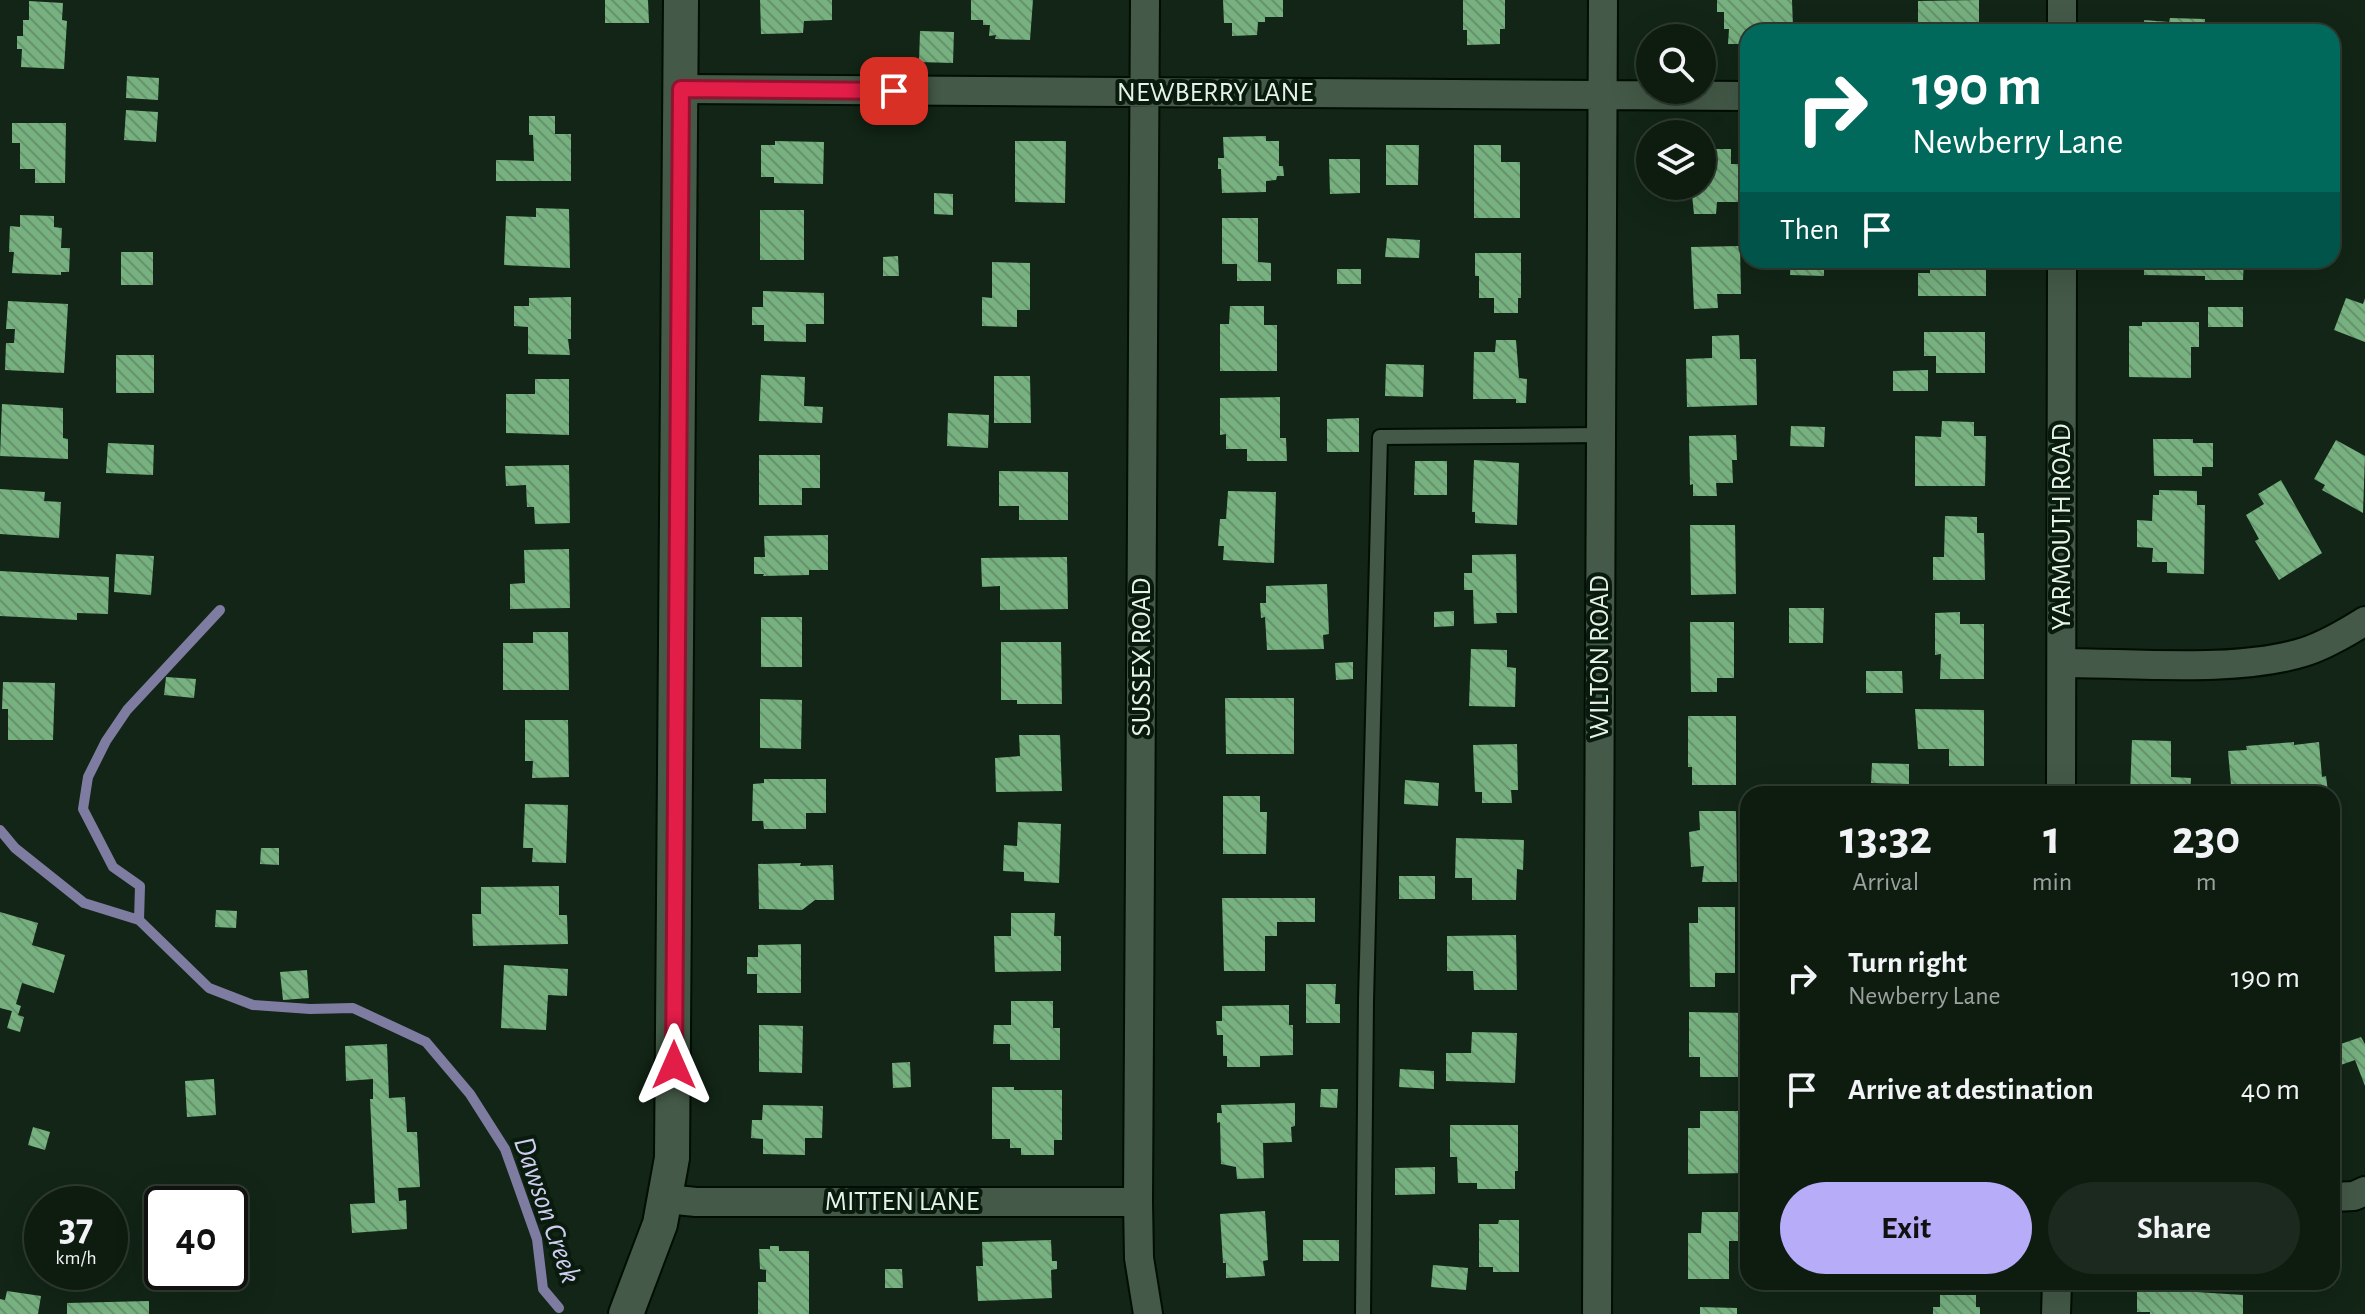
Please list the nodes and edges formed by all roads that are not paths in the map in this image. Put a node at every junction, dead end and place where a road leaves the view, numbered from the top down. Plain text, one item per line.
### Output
1 (681, 0) edge
2 (1145, 0) edge
3 (1603, 0) edge
4 (2062, 0) edge
5 (2062, 24) edge
6 (681, 89) junction
7 (1145, 92) junction
8 (1603, 95) junction
9 (1740, 96) edge
10 (2062, 268) edge
11 (1601, 435) junction
12 (2365, 621) edge
13 (2062, 663) junction
14 (2061, 786) edge
15 (666, 1199) junction
16 (1138, 1202) junction
17 (2057, 1290) edge
18 (626, 1314) edge
19 (1148, 1314) edge
20 (1363, 1314) edge
21 (1597, 1314) edge
22 (2056, 1314) edge

1 - 6 street
2 - 7 street, SUSSEX ROAD
3 - 8 street, WILTON ROAD
4 - 5 street
6 - 7 street, NEWBERRY LANE
6 - 15 street
7 - 8 street, NEWBERRY LANE
7 - 16 street, SUSSEX ROAD
8 - 9 street, NEWBERRY LANE
8 - 11 street, WILTON ROAD
10 - 13 street, YARMOUTH ROAD
11 - 20 lane
11 - 21 street, WILTON ROAD
12 - 13 street
13 - 14 street, YARMOUTH ROAD
15 - 16 street, MITTEN LANE
15 - 18 street
16 - 19 street, SUSSEX ROAD
17 - 22 street

